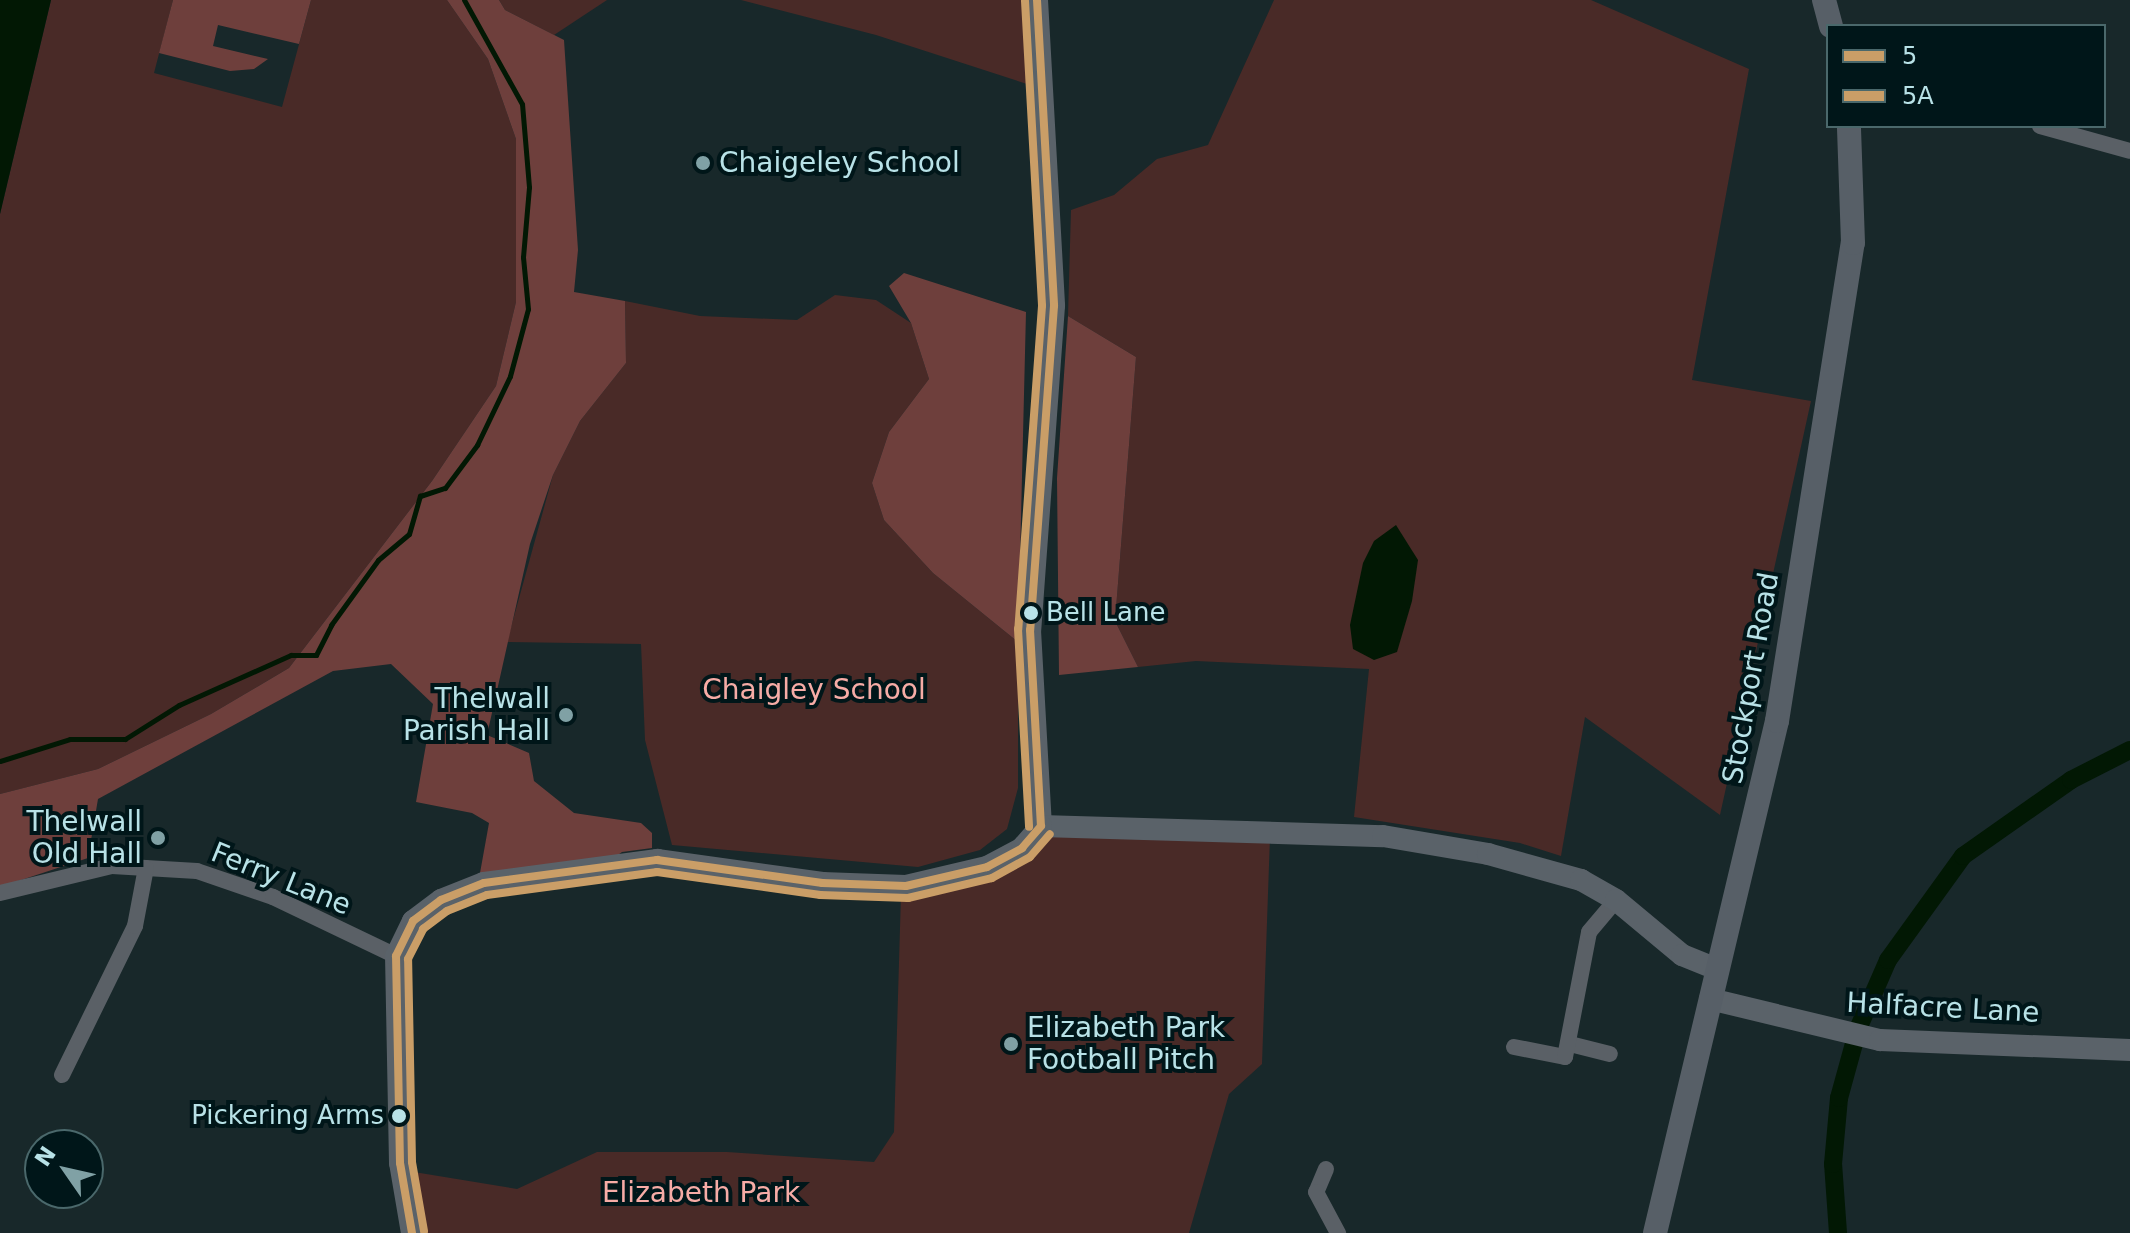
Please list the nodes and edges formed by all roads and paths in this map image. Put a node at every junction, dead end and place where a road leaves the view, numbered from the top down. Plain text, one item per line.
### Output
1 (1037, 0) edge
2 (1824, 0) edge
3 (1830, 24) edge
4 (1849, 128) edge
5 (2047, 128) edge
6 (2130, 151) edge
7 (1041, 826) junction
8 (146, 868) junction
9 (0, 893) edge
10 (1616, 900) junction
11 (396, 956) junction
12 (1717, 969) junction
13 (1710, 999) junction
14 (1570, 1044) junction
15 (1514, 1047) dead end
16 (2130, 1050) edge
17 (1610, 1054) dead end
18 (62, 1075) dead end
19 (1326, 1169) dead end
20 (412, 1233) edge
21 (1338, 1233) edge
22 (1655, 1233) edge

1 - 7 main road
2 - 3 main road
4 - 12 main road, Stockport Road
5 - 6 street
7 - 10 main road
7 - 11 main road
8 - 9 street, Ferry Lane
8 - 11 street, Ferry Lane
8 - 18 street
10 - 12 main road
10 - 14 street
11 - 20 main road
12 - 13 main road, Stockport Road
13 - 16 main road, Halfacre Lane
13 - 22 main road, Stockport Road
14 - 15 street
14 - 17 street
19 - 21 street

